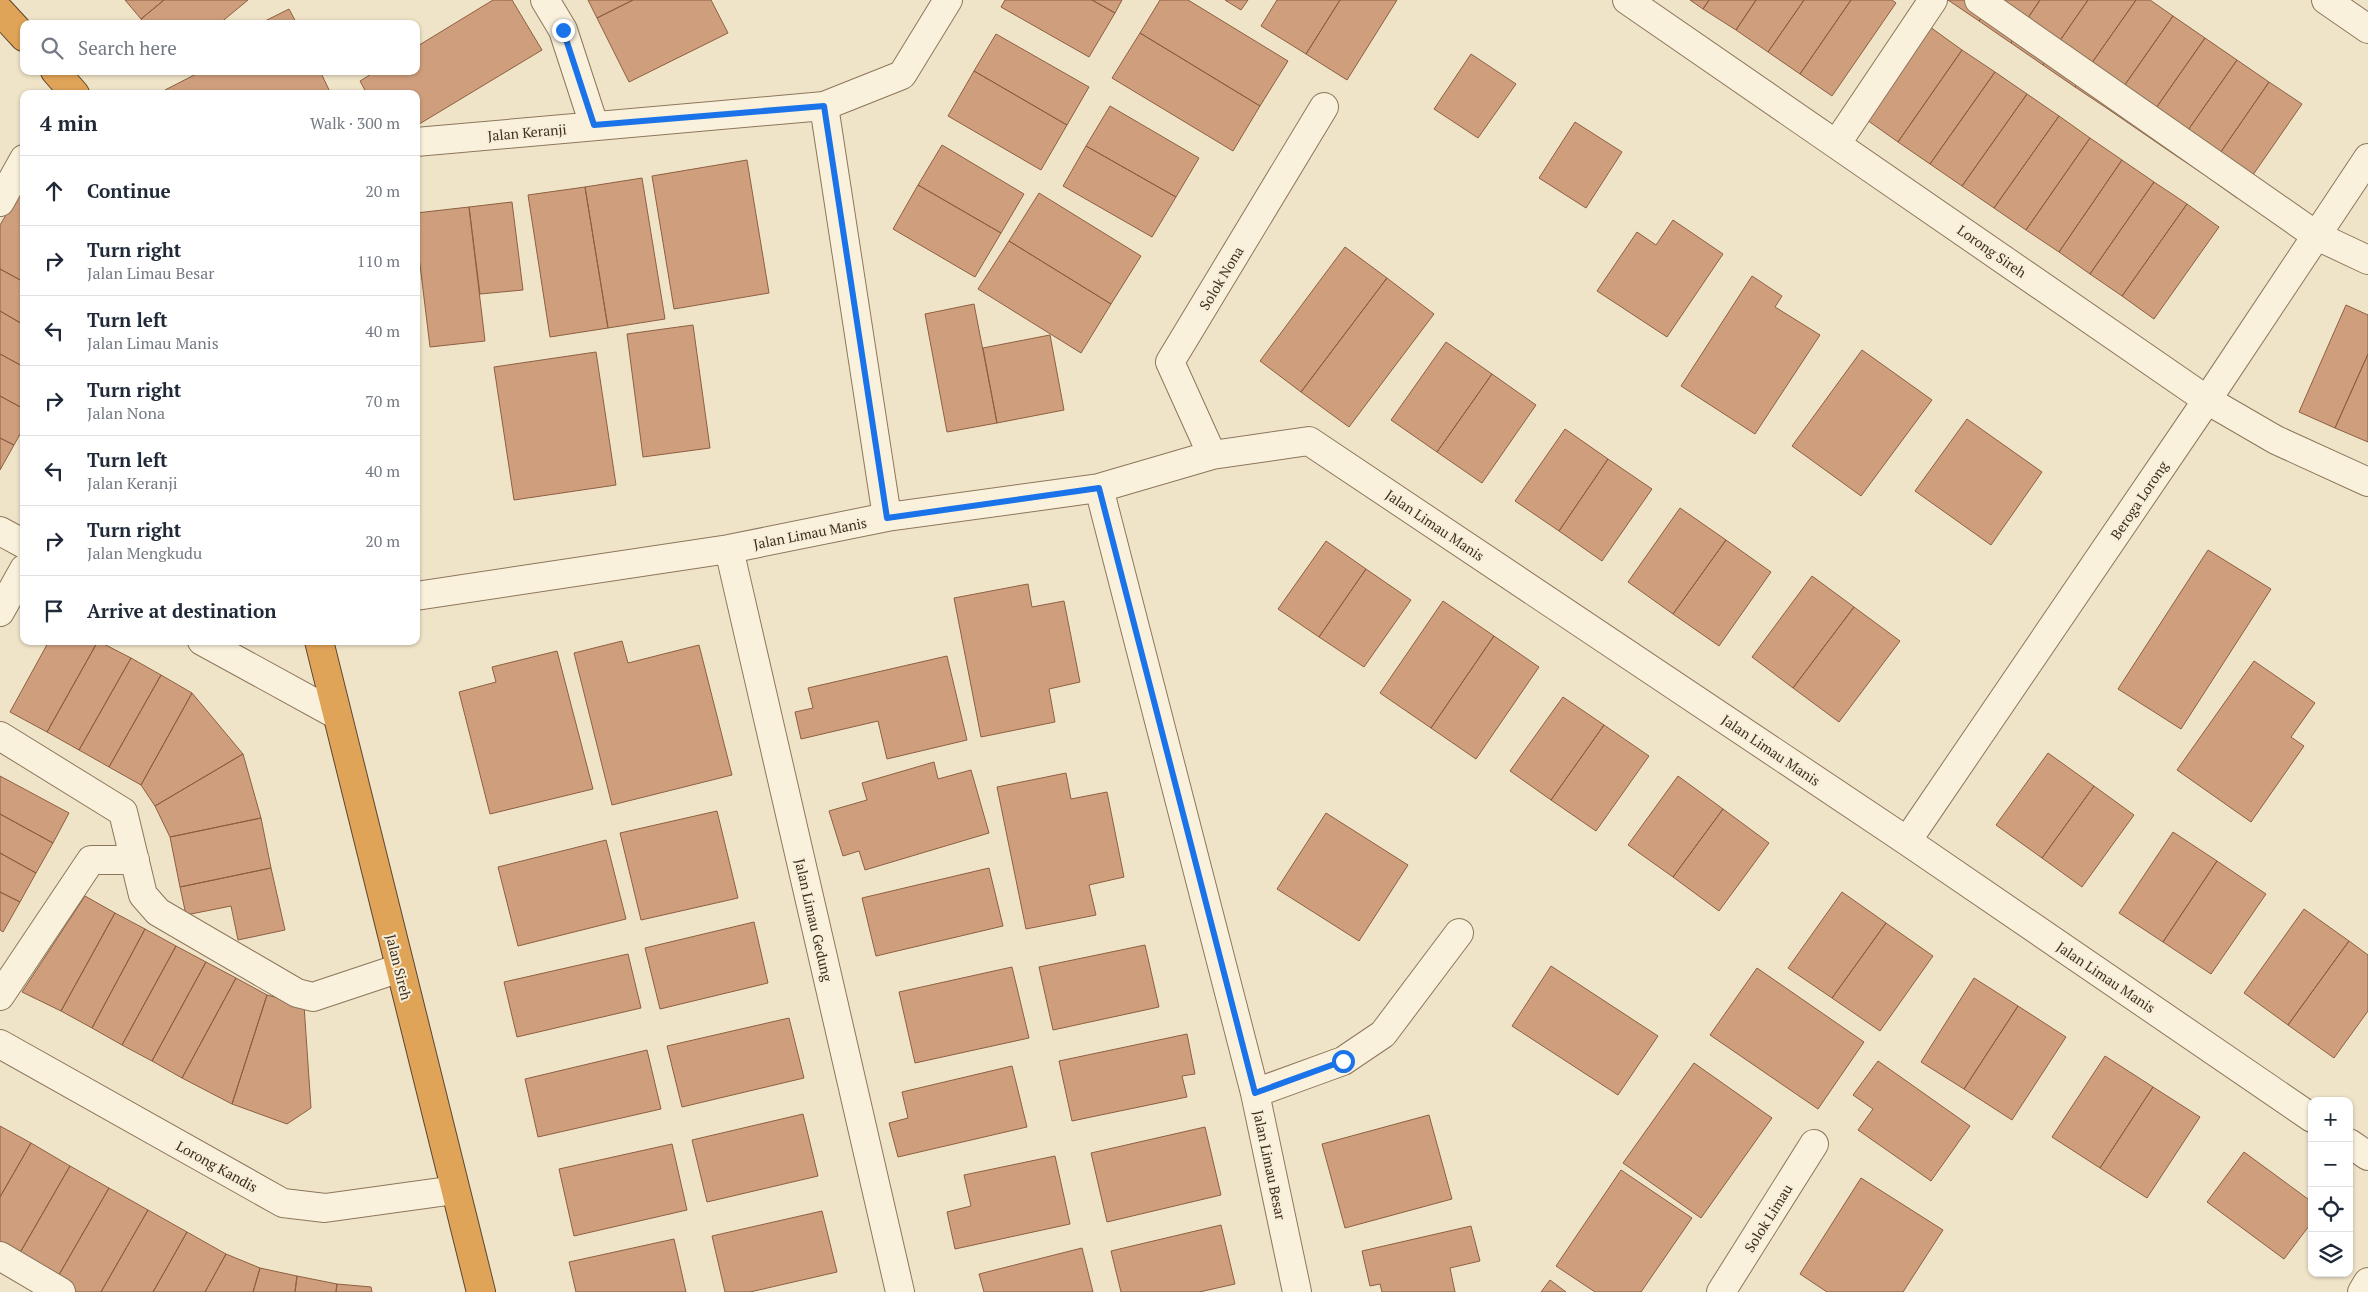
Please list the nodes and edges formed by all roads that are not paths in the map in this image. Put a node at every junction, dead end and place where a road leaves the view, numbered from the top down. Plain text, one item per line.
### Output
1 (546, 0) edge
2 (948, 0) edge
3 (1627, 0) edge
4 (1933, 0) edge
5 (1979, 0) edge
6 (2326, 0) edge
7 (0, 11) edge
8 (2368, 29) edge
9 (20, 33) edge
10 (58, 75) edge
11 (72, 90) edge
12 (824, 106) junction
13 (1324, 107) dead end
14 (594, 125) junction
15 (420, 142) edge
16 (1837, 143) junction
17 (2368, 158) edge
18 (20, 167) edge
19 (0, 202) edge
20 (2317, 236) junction
21 (2368, 260) edge
22 (2207, 400) junction
23 (1212, 455) junction
24 (2368, 482) edge
25 (1099, 488) junction
26 (887, 518) junction
27 (0, 531) edge
28 (20, 542) edge
29 (729, 549) junction
30 (20, 576) edge
31 (420, 595) edge
32 (0, 612) edge
33 (209, 645) edge
34 (320, 645) edge
35 (337, 715) junction
36 (0, 736) edge
37 (1907, 841) junction
38 (135, 860) junction
39 (1459, 933) dead end
40 (400, 968) junction
41 (0, 996) edge
42 (0, 1044) edge
43 (1255, 1093) junction
44 (2308, 1115) edge
45 (1814, 1144) dead end
46 (2353, 1146) edge
47 (2368, 1156) edge
48 (455, 1190) junction
49 (0, 1256) edge
50 (2368, 1282) edge
51 (61, 1292) edge
52 (481, 1292) edge
53 (900, 1292) edge
54 (1297, 1292) edge
55 (1721, 1292) edge
56 (2362, 1292) edge

1 - 14 street
2 - 12 street, Jalan Keranji
3 - 16 street, Lorong Sireh
4 - 16 street
5 - 20 street
6 - 8 street
7 - 9 highway
10 - 11 highway
12 - 14 street, Jalan Keranji
12 - 26 street
13 - 23 street, Solok Nona
14 - 15 street, Jalan Keranji
16 - 22 street, Lorong Sireh
17 - 20 street, Beroga Lorong
18 - 19 street
20 - 21 street
20 - 22 street, Beroga Lorong
22 - 24 street, Lorong Sireh
22 - 37 street, Beroga Lorong
23 - 25 street, Jalan Limau Manis
23 - 37 street, Jalan Limau Manis
25 - 26 street, Jalan Limau Manis
25 - 43 street, Jalan Limau Besar
26 - 29 street, Jalan Limau Manis
27 - 28 street
29 - 31 street, Jalan Limau Manis
29 - 53 street, Jalan Limau Gedung
30 - 32 street
33 - 35 street
34 - 35 highway, Jalan Sireh
35 - 40 highway, Jalan Sireh
36 - 38 street
37 - 44 street, Jalan Limau Manis
38 - 40 street
38 - 41 street
39 - 43 street
40 - 48 highway, Jalan Sireh
42 - 48 street, Lorong Kandis
43 - 54 street, Jalan Limau Besar
45 - 55 street, Solok Limau
46 - 47 street
48 - 52 highway, Jalan Sireh
49 - 51 street
50 - 56 street

